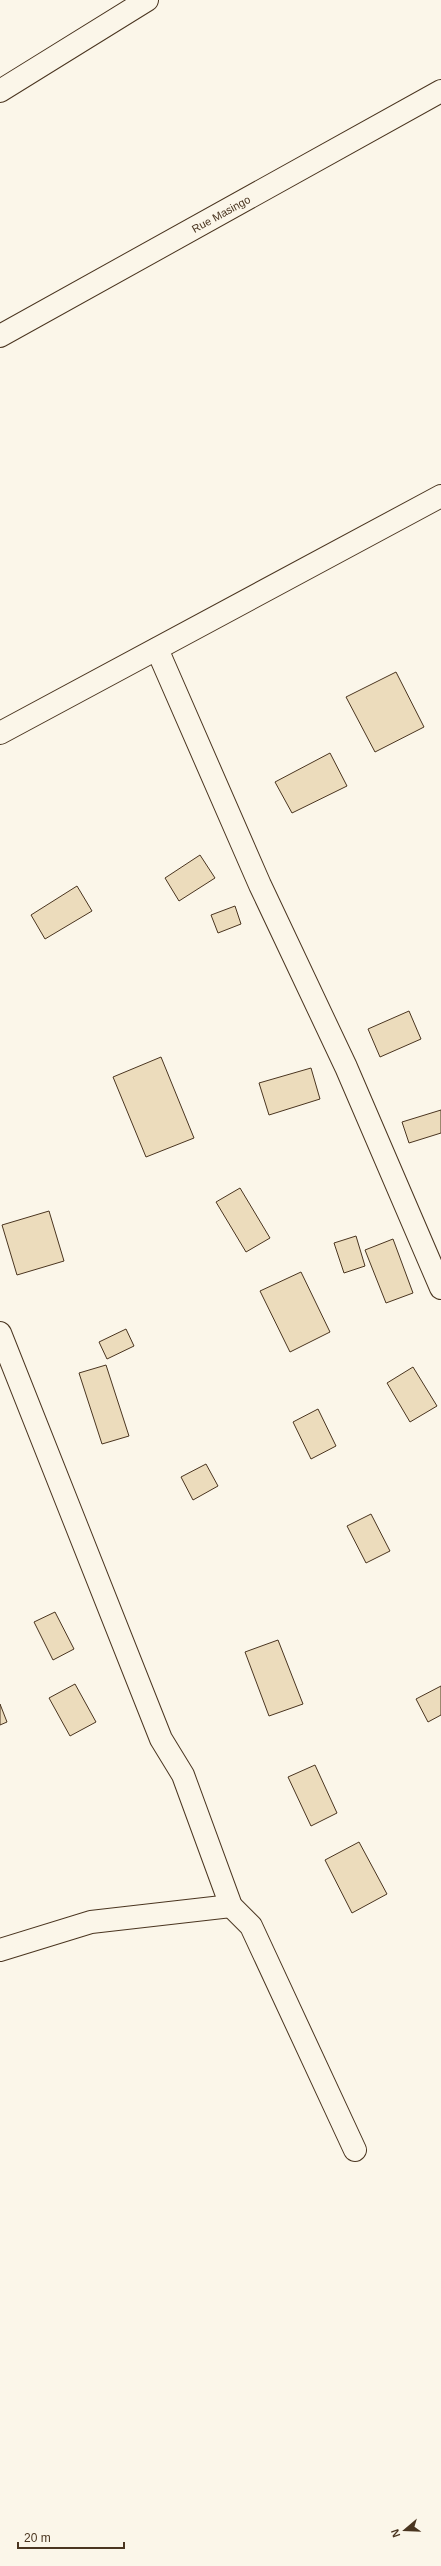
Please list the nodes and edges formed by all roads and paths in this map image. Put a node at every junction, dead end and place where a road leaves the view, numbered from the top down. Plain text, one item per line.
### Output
1 (147, 0) edge
2 (0, 91) edge
3 (441, 91) edge
4 (0, 336) edge
5 (441, 496) edge
6 (157, 649) junction
7 (0, 733) edge
8 (441, 1288) edge
9 (0, 1333) edge
10 (231, 1906) junction
11 (0, 1950) edge
12 (355, 2150) dead end

1 - 2 street
3 - 4 street, Rue Masingo
5 - 6 street
6 - 7 street
6 - 8 street
9 - 10 street
10 - 11 street
10 - 12 street

